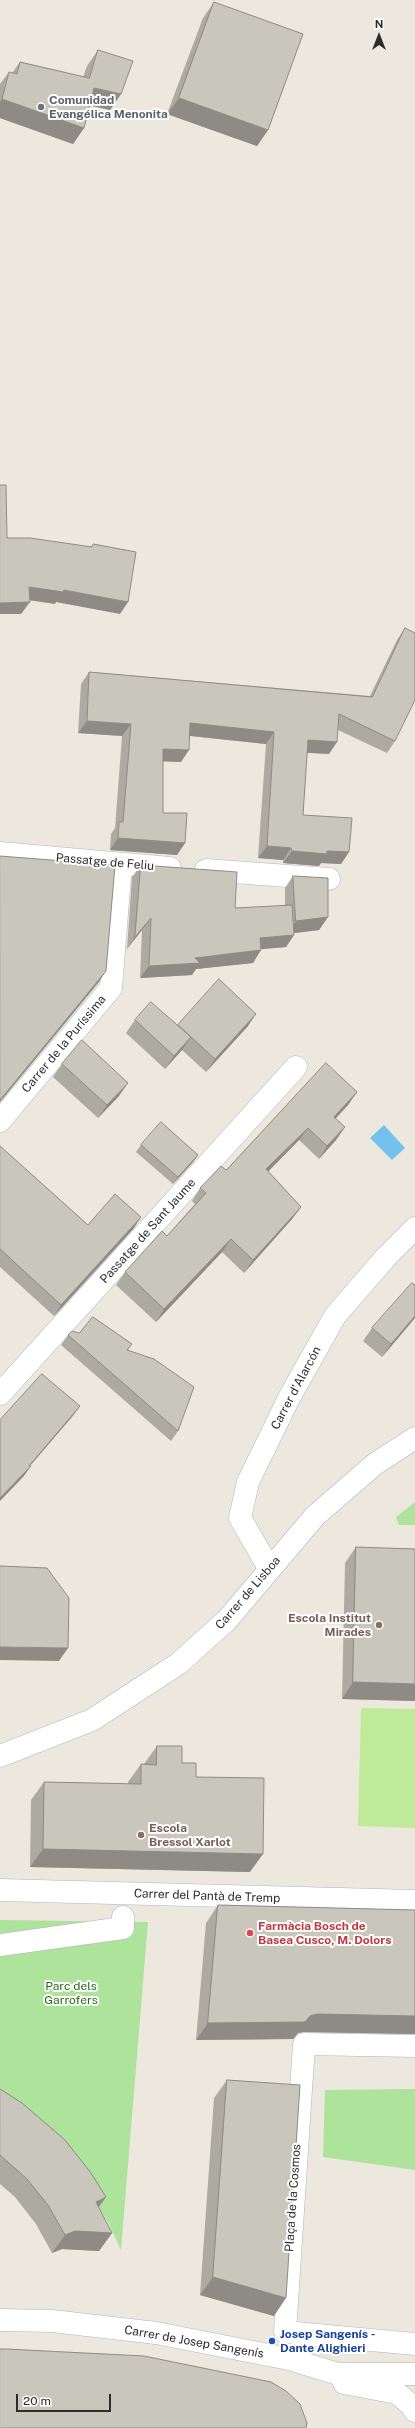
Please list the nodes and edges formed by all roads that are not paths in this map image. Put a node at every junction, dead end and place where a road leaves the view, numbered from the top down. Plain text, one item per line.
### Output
1 (0, 853) edge
2 (121, 864) junction
3 (329, 879) edge
4 (296, 1067) dead end
5 (0, 1121) edge
6 (415, 1228) edge
7 (0, 1394) edge
8 (415, 1438) edge
9 (269, 1568) junction
10 (0, 1756) edge
11 (0, 1890) edge
12 (415, 1901) edge
13 (123, 1917) dead end
14 (0, 1945) edge
15 (415, 2046) edge
16 (0, 2320) edge
17 (415, 2344) edge
18 (338, 2374) junction
19 (411, 2375) edge
20 (415, 2411) edge

1 - 2 street, Passatge de Feliu
2 - 3 street, Passatge de Feliu
2 - 5 street, Carrer de la Puríssima
4 - 7 street, Passatge de Sant Jaume
6 - 9 street, Carrer d'Alarcón
8 - 9 street, Carrer de Lisboa
9 - 10 street, Carrer de Lisboa
11 - 12 street, Carrer del Pantà de Tremp
13 - 14 street
15 - 17 street, Plaça de la Cosmos
16 - 18 street, Carrer de Josep Sangenís
18 - 19 street, Carrer de Josep Sangenís
18 - 20 street, Carrer de Josep Sangenís

